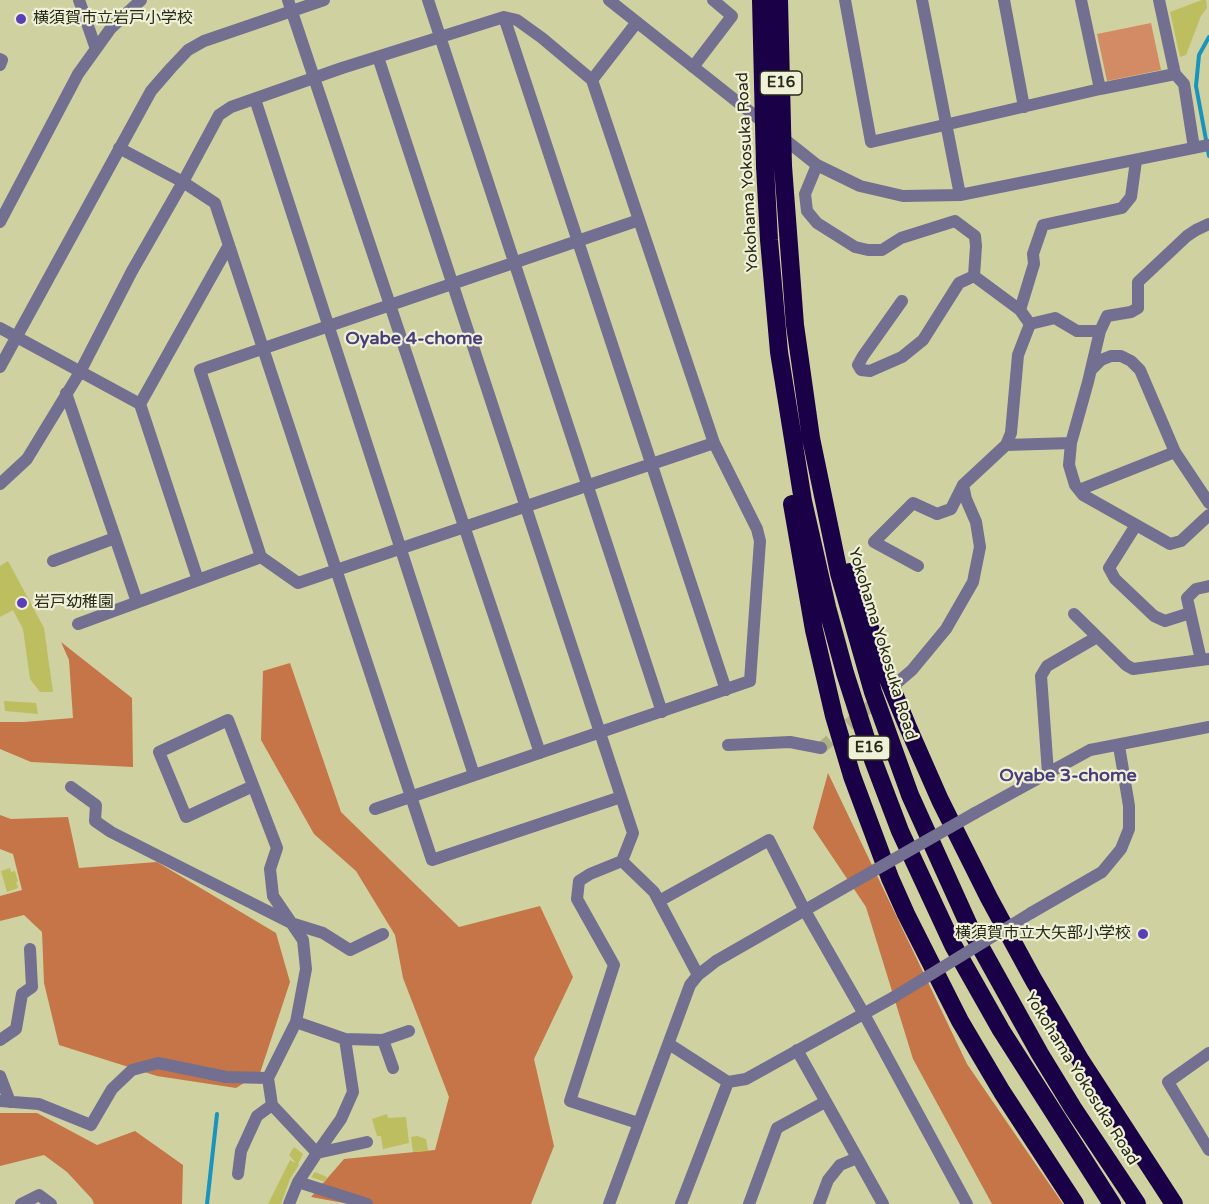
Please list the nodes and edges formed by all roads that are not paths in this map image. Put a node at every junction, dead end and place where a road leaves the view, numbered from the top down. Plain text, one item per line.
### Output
1 (79, 0) edge
2 (141, 0) edge
3 (324, 0) edge
4 (428, 0) edge
5 (609, 0) edge
6 (713, 0) edge
7 (761, 0) edge
8 (779, 0) edge
9 (846, 0) edge
10 (922, 0) edge
11 (1004, 0) edge
12 (1081, 0) edge
13 (1159, 0) edge
14 (289, 5) edge
15 (504, 17) junction
16 (637, 22) junction
17 (441, 37) junction
18 (96, 49) junction
19 (378, 57) junction
20 (0, 59) edge
21 (0, 65) edge
22 (693, 67) junction
23 (1175, 74) junction
24 (314, 78) junction
25 (592, 80) junction
26 (1100, 89) junction
27 (255, 99) junction
28 (1024, 107) junction
29 (947, 125) junction
30 (1201, 147) edge
31 (119, 148) junction
32 (1136, 161) junction
33 (817, 165) junction
34 (774, 166) junction
35 (183, 182) junction
36 (960, 195) junction
37 (639, 220) junction
38 (0, 222) edge
39 (1209, 224) edge
40 (769, 240) junction
41 (578, 241) junction
42 (229, 245) junction
43 (515, 263) junction
44 (974, 276) junction
45 (453, 284) junction
46 (902, 301) dead end
47 (391, 305) junction
48 (1020, 310) junction
49 (1030, 324) junction
50 (328, 327) junction
51 (0, 328) edge
52 (1100, 331) junction
53 (16, 336) junction
54 (262, 349) junction
55 (0, 367) edge
56 (1090, 371) junction
57 (80, 372) junction
58 (66, 393) junction
59 (140, 404) junction
60 (811, 438) junction
61 (714, 443) junction
62 (1071, 443) junction
63 (1006, 445) junction
64 (1175, 452) junction
65 (652, 464) junction
66 (0, 484) edge
67 (589, 485) junction
68 (963, 485) junction
69 (1078, 490) junction
70 (1209, 503) edge
71 (526, 506) junction
72 (1209, 514) edge
73 (1136, 525) junction
74 (464, 527) junction
75 (115, 538) junction
76 (400, 549) junction
77 (261, 557) junction
78 (53, 561) dead end
79 (918, 566) dead end
80 (338, 570) junction
81 (198, 580) junction
82 (1209, 586) edge
83 (137, 602) junction
84 (1190, 613) junction
85 (1074, 614) dead end
86 (78, 624) dead end
87 (1097, 637) junction
88 (1205, 659) edge
89 (898, 682) dead end
90 (726, 690) junction
91 (662, 712) junction
92 (1209, 727) edge
93 (600, 733) junction
94 (728, 745) dead end
95 (1119, 746) junction
96 (821, 748) dead end
97 (540, 753) junction
98 (1048, 773) junction
99 (474, 775) junction
100 (253, 786) junction
101 (71, 787) dead end
102 (411, 796) junction
103 (621, 797) junction
104 (375, 809) dead end
105 (622, 861) junction
106 (659, 901) junction
107 (804, 909) junction
108 (291, 923) junction
109 (383, 934) dead end
110 (30, 949) dead end
111 (698, 975) junction
112 (864, 1014) junction
113 (296, 1022) junction
114 (409, 1031) dead end
115 (345, 1039) junction
116 (0, 1040) edge
117 (382, 1040) junction
118 (669, 1044) junction
119 (797, 1050) junction
120 (1209, 1053) edge
121 (393, 1068) dead end
122 (0, 1076) edge
123 (268, 1078) junction
124 (728, 1083) junction
125 (5, 1102) edge
126 (825, 1102) junction
127 (272, 1105) junction
128 (638, 1123) junction
129 (367, 1142) dead end
130 (1209, 1150) edge
131 (317, 1153) junction
132 (857, 1158) junction
133 (238, 1174) dead end
134 (298, 1182) junction
135 (21, 1204) edge
136 (51, 1204) edge
137 (289, 1204) edge
138 (367, 1204) edge
139 (609, 1204) edge
140 (681, 1204) edge
141 (749, 1204) edge
142 (819, 1204) edge
143 (883, 1204) edge
144 (967, 1204) edge
145 (1075, 1204) edge
146 (1112, 1204) edge
147 (1137, 1204) edge
148 (1174, 1204) edge

1 - 18 street
2 - 18 street
3 - 14 street
4 - 17 street
5 - 16 street
6 - 22 street
7 - 34 highway, Yokohama Yokosuka Road / E16, bridge
8 - 34 highway, Yokohama Yokosuka Road / E16, bridge
9 - 29 street
10 - 29 street
11 - 28 street
12 - 26 street
13 - 23 street
14 - 24 street
14 - 31 street
15 - 17 street
15 - 25 street
15 - 41 street
16 - 22 street
16 - 25 street
17 - 19 street
17 - 43 street
18 - 38 street
19 - 24 street
19 - 45 street
20 - 21 street
22 - 33 street
23 - 26 street
23 - 30 street
24 - 27 street
24 - 47 street
25 - 37 street
26 - 28 street
27 - 35 street
27 - 50 street
28 - 29 street
29 - 36 street
30 - 32 street
31 - 35 street
31 - 53 street
32 - 36 street
32 - 48 street
33 - 36 street
33 - 44 street
34 - 40 highway, Yokohama Yokosuka Road / E16
34 - 60 highway, Yokohama Yokosuka Road / E16
35 - 42 street
35 - 57 street
37 - 41 street
37 - 61 street
39 - 52 street
40 - 145 highway
40 - 146 highway, Yokohama Yokosuka Road / E16
41 - 43 street
41 - 65 street
42 - 54 street
42 - 59 street
43 - 45 street
43 - 67 street
44 - 46 street
44 - 48 street
45 - 47 street
45 - 71 street
47 - 50 street
47 - 74 street
48 - 49 street
49 - 52 street
49 - 63 street
50 - 54 street
50 - 76 street
51 - 53 street
52 - 56 street
53 - 55 street
53 - 57 street
54 - 77 street
54 - 80 street
56 - 62 street
56 - 64 street
57 - 58 street
57 - 59 street
58 - 66 street
58 - 75 street
59 - 81 street
60 - 147 highway, Yokohama Yokosuka Road / E16
60 - 148 highway
61 - 65 street
61 - 90 street
62 - 63 street
62 - 69 street
63 - 68 street
64 - 69 street
64 - 70 street
65 - 67 street
65 - 90 street
67 - 71 street
67 - 91 street
68 - 79 street
68 - 89 street
69 - 73 street
71 - 74 street
71 - 93 street
72 - 73 street
73 - 84 street
74 - 76 street
74 - 97 street
75 - 78 street
75 - 83 street
76 - 80 street
76 - 99 street
77 - 80 street
77 - 81 street
80 - 102 street
81 - 83 street
82 - 84 street
83 - 86 street
84 - 88 street
85 - 87 street
87 - 88 street
87 - 98 street
90 - 91 street
91 - 93 street
92 - 95 street
93 - 97 street
93 - 103 street
94 - 96 street
95 - 98 street
95 - 112 street, bridge
97 - 99 street
98 - 107 street, bridge
99 - 102 street
100 - 100 street
100 - 108 street
101 - 108 street
102 - 103 street
102 - 104 street
103 - 105 street
105 - 106 street
105 - 128 street
106 - 107 street
106 - 111 street
107 - 111 street
107 - 112 street
108 - 109 street
108 - 113 street
110 - 116 street
111 - 118 street
112 - 119 street
112 - 144 street
113 - 115 street
113 - 123 street
114 - 117 street
115 - 117 street
115 - 131 street
117 - 121 street
118 - 124 street
118 - 128 street
119 - 124 street
119 - 126 street
120 - 130 street
122 - 125 street
123 - 125 street
123 - 127 street
124 - 140 street
126 - 132 street
126 - 141 street
127 - 131 street
127 - 133 street
128 - 139 street
129 - 131 street
131 - 134 street
132 - 142 street
132 - 143 street
134 - 137 street
134 - 138 street
135 - 136 street

